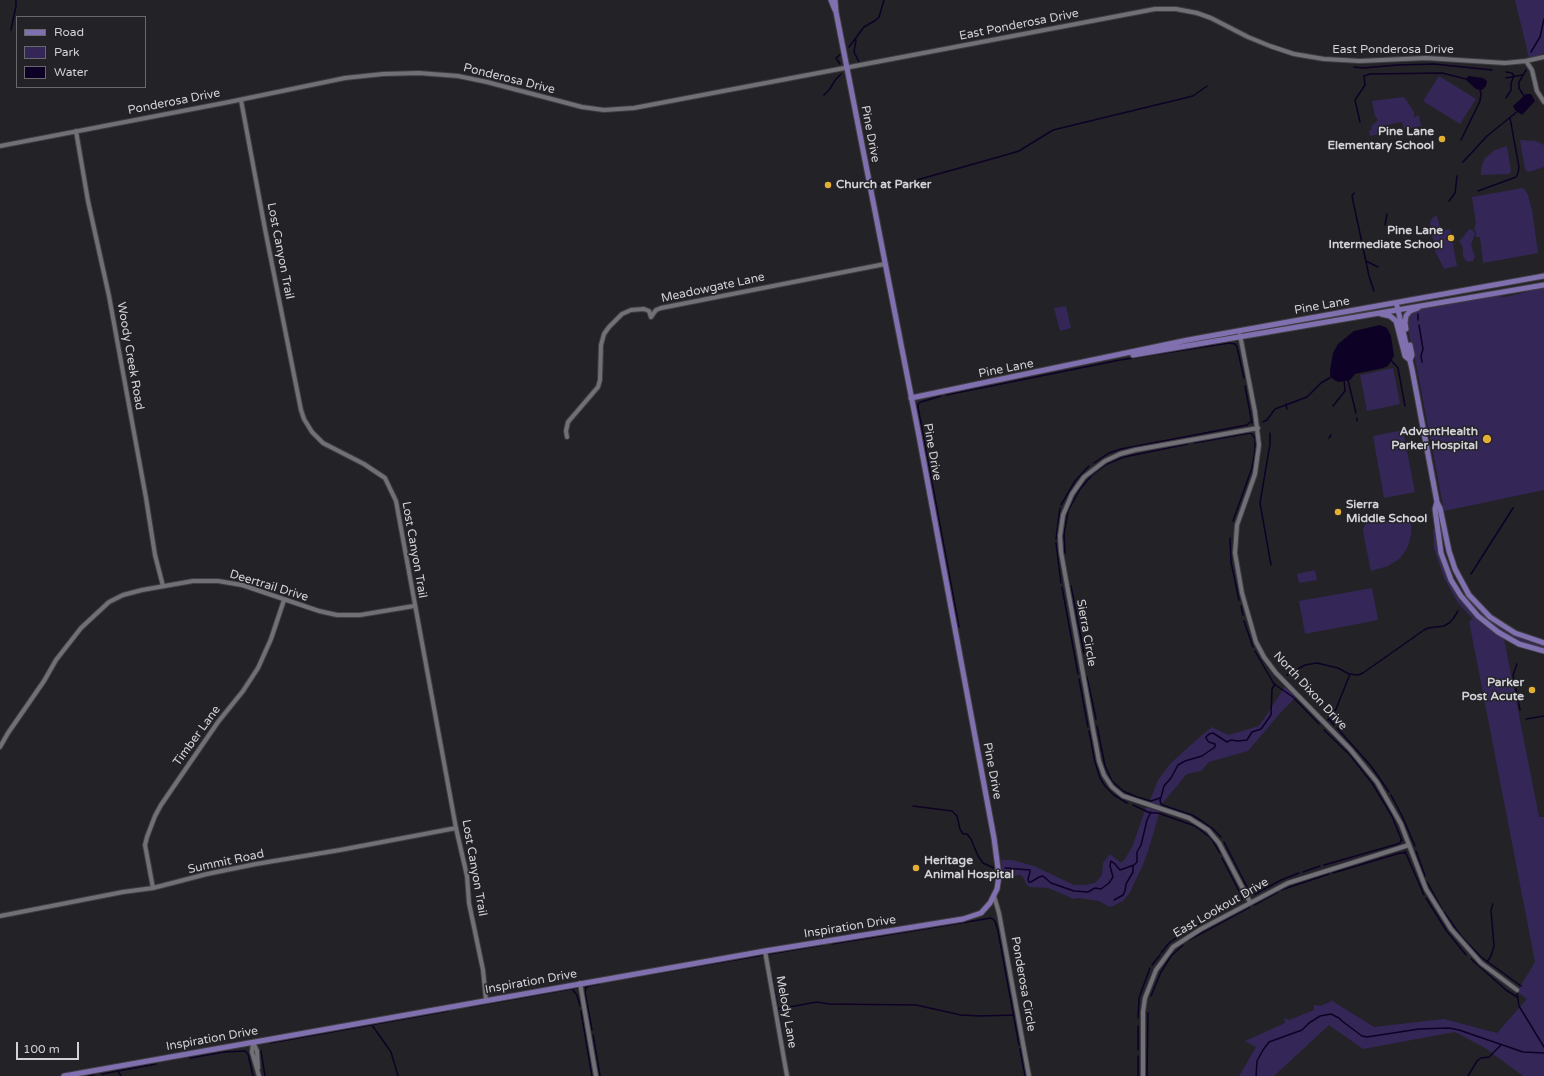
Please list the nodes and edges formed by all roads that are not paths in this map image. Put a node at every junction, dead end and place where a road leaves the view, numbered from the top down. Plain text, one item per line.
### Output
1 (831, 0) edge
2 (836, 0) edge
3 (836, 12) junction
4 (1544, 57) edge
5 (1535, 60) junction
6 (1526, 61) junction
7 (848, 68) junction
8 (1532, 70) junction
9 (241, 100) junction
10 (1544, 102) edge
11 (76, 131) junction
12 (0, 146) edge
13 (885, 264) junction
14 (1544, 276) edge
15 (1544, 285) edge
16 (1450, 301) junction
17 (1396, 303) junction
18 (1398, 309) junction
19 (1332, 322) junction
20 (1240, 334) junction
21 (1410, 360) junction
22 (911, 398) junction
23 (1258, 428) junction
24 (566, 437) dead end
25 (1437, 502) junction
26 (163, 586) junction
27 (284, 600) junction
28 (414, 606) junction
29 (1544, 643) edge
30 (1544, 651) edge
31 (0, 746) edge
32 (456, 828) junction
33 (1409, 845) junction
34 (153, 888) junction
35 (994, 896) junction
36 (1250, 902) junction
37 (0, 916) edge
38 (765, 951) junction
39 (580, 983) junction
40 (1517, 990) dead end
41 (486, 1000) junction
42 (253, 1042) junction
43 (64, 1076) edge
44 (259, 1076) edge
45 (596, 1076) edge
46 (787, 1076) edge
47 (1029, 1076) edge
48 (1143, 1076) edge

1 - 3 main road, Pine Drive
2 - 3 main road, Pine Drive
3 - 7 main road, Pine Drive
4 - 5 street, East Ponderosa Drive
5 - 6 street, East Ponderosa Drive
5 - 8 street
6 - 7 street, East Ponderosa Drive
6 - 8 street
7 - 9 street, Ponderosa Drive
7 - 13 main road, Pine Drive
8 - 10 street
9 - 11 street, Ponderosa Drive
9 - 28 street, Lost Canyon Trail
11 - 12 street, Ponderosa Drive
11 - 26 street, Woody Creek Road
13 - 22 main road, Pine Drive
13 - 24 street, Meadowgate Lane
14 - 17 main road, Pine Lane
15 - 16 main road, Pine Lane
16 - 18 main road, Pine Lane
16 - 21 main road
17 - 18 main road
17 - 20 main road, Pine Lane
18 - 19 main road, Pine Lane
18 - 21 main road
19 - 20 main road, Pine Lane
19 - 21 main road
20 - 22 main road, Pine Lane
20 - 23 street, North Dixon Drive
21 - 25 main road
22 - 35 main road, Pine Drive
23 - 33 street, North Dixon Drive
23 - 36 street, Sierra Circle
25 - 29 main road
25 - 30 main road
26 - 27 street, Deertrail Drive
26 - 31 street, Deertrail Drive
27 - 28 street, Deertrail Drive
27 - 34 street, Timber Lane
28 - 32 street, Lost Canyon Trail
32 - 34 street, Summit Road
32 - 41 street, Lost Canyon Trail
33 - 36 street, East Lookout Drive
33 - 40 street, North Dixon Drive
34 - 37 street, Summit Road
35 - 38 main road, Inspiration Drive
35 - 47 street, Ponderosa Circle
36 - 48 street, East Lookout Drive
38 - 39 main road, Inspiration Drive
38 - 46 street, Melody Lane
39 - 41 main road, Inspiration Drive
39 - 45 street
41 - 42 main road, Inspiration Drive
42 - 43 main road, Inspiration Drive
42 - 44 street

